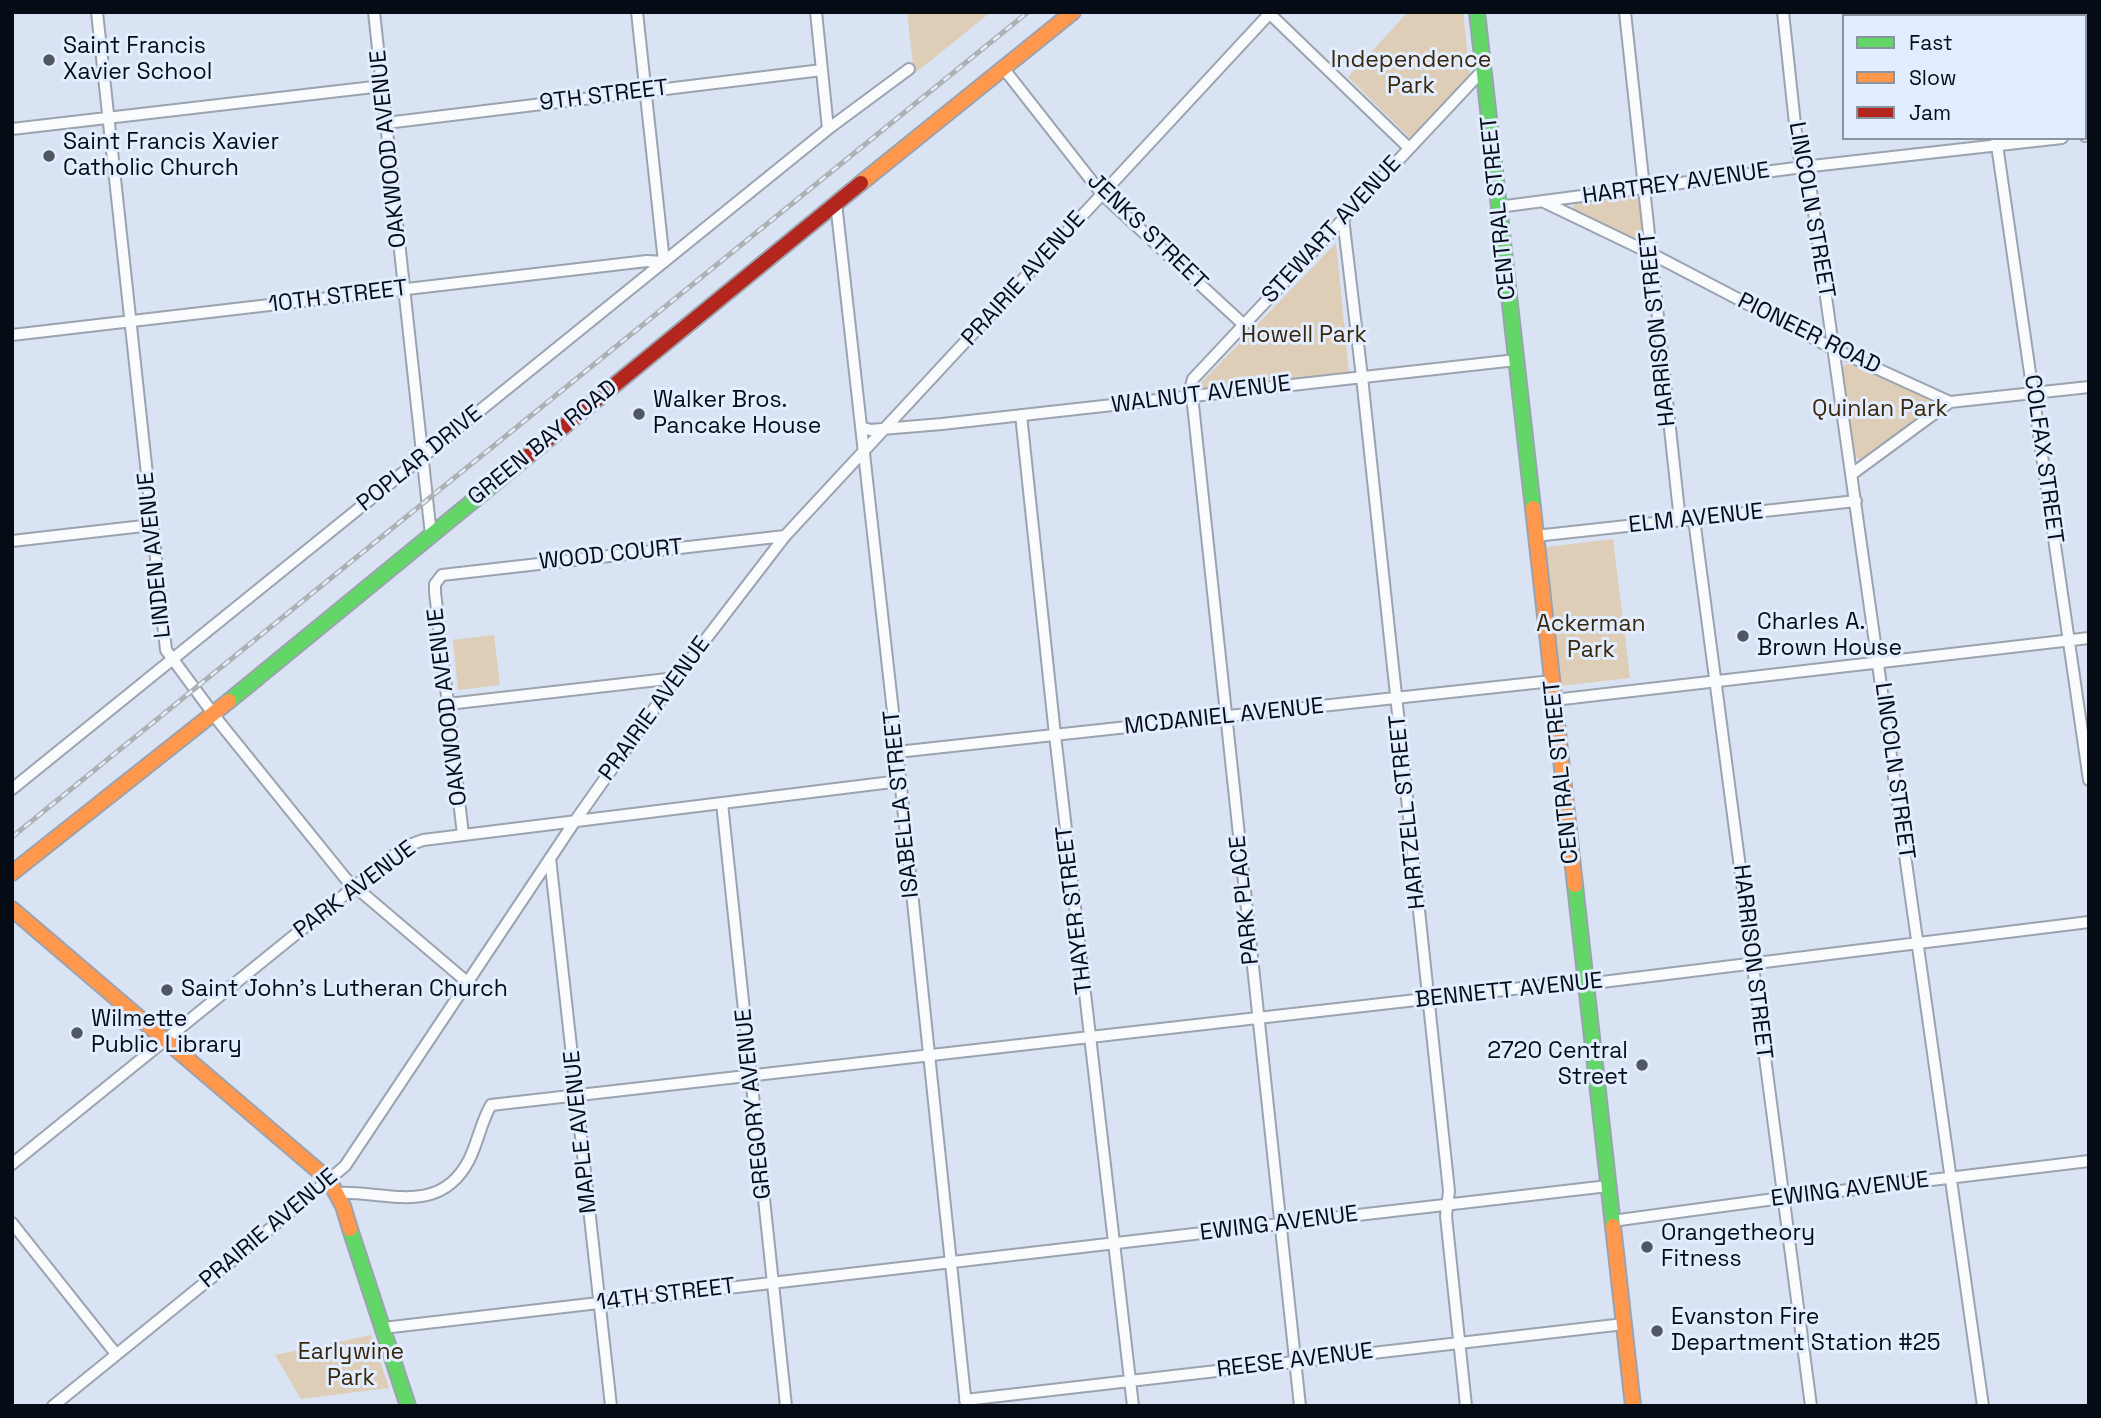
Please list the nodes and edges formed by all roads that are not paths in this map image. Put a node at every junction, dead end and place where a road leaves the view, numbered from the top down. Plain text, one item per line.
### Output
1 (97, 12) edge
2 (374, 12) edge
3 (637, 12) edge
4 (816, 12) edge
5 (1073, 12) edge
6 (1476, 12) edge
7 (1625, 12) edge
8 (1783, 12) edge
9 (1270, 13) edge
10 (909, 69) dead end
11 (1004, 69) junction
12 (822, 70) junction
13 (1483, 70) junction
14 (382, 86) junction
15 (645, 91) junction
16 (108, 118) junction
17 (386, 123) junction
18 (12, 129) edge
19 (828, 130) junction
20 (2030, 140) edge
21 (1996, 142) edge
22 (1409, 148) junction
23 (1803, 167) junction
24 (1643, 189) junction
25 (1102, 194) junction
26 (1544, 202) junction
27 (836, 203) junction
28 (1498, 207) junction
29 (1343, 218) junction
30 (1650, 253) junction
31 (664, 262) junction
32 (404, 289) junction
33 (130, 322) junction
34 (1243, 324) junction
35 (12, 335) edge
36 (1834, 349) junction
37 (1516, 360) junction
38 (1362, 377) junction
39 (2089, 387) edge
40 (2034, 393) junction
41 (1191, 395) junction
42 (1950, 402) junction
43 (1021, 415) junction
44 (861, 427) junction
45 (887, 429) junction
46 (864, 452) junction
47 (422, 458) junction
48 (1852, 474) junction
49 (1856, 501) junction
50 (1694, 519) junction
51 (1679, 520) junction
52 (152, 525) junction
53 (431, 536) junction
54 (785, 536) junction
55 (1535, 537) junction
56 (12, 541) edge
57 (438, 579) joint
58 (2089, 638) edge
59 (2069, 640) junction
60 (172, 660) junction
61 (1878, 661) junction
62 (676, 678) junction
63 (1715, 680) junction
64 (1552, 681) junction
65 (1396, 698) junction
66 (1554, 700) junction
67 (448, 704) junction
68 (212, 714) junction
69 (1225, 717) junction
70 (1055, 735) junction
71 (897, 752) junction
72 (2089, 780) edge
73 (900, 781) junction
74 (12, 789) edge
75 (722, 803) junction
76 (575, 821) junction
77 (463, 835) junction
78 (550, 858) junction
79 (12, 873) edge
80 (354, 887) junction
81 (12, 909) edge
82 (2089, 922) edge
83 (1919, 943) junction
84 (1752, 963) junction
85 (467, 982) junction
86 (1586, 982) junction
87 (1428, 998) junction
88 (1258, 1017) junction
89 (1090, 1036) junction
90 (165, 1041) junction
91 (928, 1054) junction
92 (751, 1074) junction
93 (577, 1094) junction
94 (2089, 1161) edge
95 (12, 1164) edge
96 (1952, 1178) junction
97 (1608, 1185) junction
98 (333, 1186) junction
99 (1782, 1198) junction
100 (1447, 1204) junction
101 (1612, 1221) junction
102 (12, 1223) edge
103 (1280, 1223) junction
104 (1114, 1243) junction
105 (950, 1262) junction
106 (773, 1282) junction
107 (599, 1303) junction
108 (1624, 1324) junction
109 (383, 1328) junction
110 (1459, 1343) junction
111 (116, 1354) junction
112 (1295, 1361) junction
113 (1130, 1380) junction
114 (966, 1403) edge
115 (52, 1406) edge
116 (408, 1406) edge
117 (611, 1406) edge
118 (786, 1406) edge
119 (1133, 1406) edge
120 (1300, 1406) edge
121 (1466, 1406) edge
122 (1633, 1406) edge
123 (1811, 1406) edge
124 (1983, 1406) edge

1 - 16 street, LINDEN AVENUE
2 - 14 street, OAKWOOD AVENUE
3 - 15 street
4 - 12 street
5 - 11 main road, GREEN BAY ROAD
6 - 13 main road, CENTRAL STREET
7 - 24 street, HARRISON STREET
8 - 23 street, LINCOLN STREET
9 - 22 street
9 - 25 street, PRAIRIE AVENUE
10 - 19 street, POPLAR DRIVE
11 - 25 street, JENKS STREET
11 - 27 main road, GREEN BAY ROAD
12 - 15 street, 9TH STREET
12 - 19 street
13 - 22 street, STEWART AVENUE
13 - 28 main road, CENTRAL STREET
14 - 16 street
14 - 17 street, OAKWOOD AVENUE
15 - 17 street, 9TH STREET
15 - 31 street
16 - 18 street
16 - 33 street, LINDEN AVENUE
17 - 32 street, OAKWOOD AVENUE
19 - 31 street, POPLAR DRIVE
20 - 21 street, HARTREY AVENUE
21 - 23 street, HARTREY AVENUE
21 - 40 street, COLFAX STREET
22 - 29 street, STEWART AVENUE
23 - 24 street, HARTREY AVENUE
23 - 36 street, LINCOLN STREET
24 - 26 street, HARTREY AVENUE
24 - 30 street, HARRISON STREET
25 - 34 street, JENKS STREET
25 - 45 street, PRAIRIE AVENUE
26 - 28 street, HARTREY AVENUE
26 - 30 street, PIONEER ROAD
27 - 44 street, ISABELLA STREET
27 - 53 main road, GREEN BAY ROAD
28 - 37 main road, CENTRAL STREET
29 - 34 street, STEWART AVENUE
29 - 38 street, HARTZELL STREET
30 - 36 street, PIONEER ROAD
30 - 51 street, HARRISON STREET
31 - 32 street, 10TH STREET
31 - 47 street, POPLAR DRIVE
32 - 33 street, 10TH STREET
32 - 47 street, OAKWOOD AVENUE
33 - 35 street, 10TH STREET
33 - 52 street, LINDEN AVENUE
34 - 41 street, STEWART AVENUE
36 - 42 street, PIONEER ROAD
36 - 48 street, LINCOLN STREET
37 - 38 street, WALNUT AVENUE
37 - 55 main road, CENTRAL STREET
38 - 41 street, WALNUT AVENUE
38 - 65 street, HARTZELL STREET
39 - 40 street
40 - 42 street
40 - 59 street, COLFAX STREET
41 - 43 street, WALNUT AVENUE
41 - 69 street, PARK PLACE
42 - 48 street
43 - 45 street, WALNUT AVENUE
43 - 70 street, THAYER STREET
44 - 45 street, WALNUT AVENUE
44 - 46 street, ISABELLA STREET
45 - 46 street, PRAIRIE AVENUE
46 - 54 street, PRAIRIE AVENUE
46 - 71 street, ISABELLA STREET
47 - 53 street, OAKWOOD AVENUE
47 - 60 street, POPLAR DRIVE
48 - 49 street, LINCOLN STREET
49 - 50 street, ELM AVENUE
49 - 61 street, LINCOLN STREET
50 - 51 street, ELM AVENUE
50 - 63 street, HARRISON STREET
51 - 55 street, ELM AVENUE
52 - 56 street
52 - 60 street, LINDEN AVENUE
53 - 68 main road, GREEN BAY ROAD
54 - 57 street, WOOD COURT
54 - 62 street, PRAIRIE AVENUE
55 - 64 main road, CENTRAL STREET
57 - 67 street, OAKWOOD AVENUE
58 - 59 street
59 - 61 street
59 - 72 street, COLFAX STREET
60 - 68 street, LINDEN AVENUE
60 - 74 street, POPLAR DRIVE
61 - 63 street
61 - 83 street, LINCOLN STREET
62 - 67 street
62 - 76 street, PRAIRIE AVENUE
63 - 66 street
63 - 84 street, HARRISON STREET
64 - 65 street, MCDANIEL AVENUE
64 - 66 main road, CENTRAL STREET
65 - 69 street, MCDANIEL AVENUE
65 - 87 street, HARTZELL STREET
66 - 86 main road, CENTRAL STREET
67 - 77 street, OAKWOOD AVENUE
68 - 79 main road, GREEN BAY ROAD
68 - 80 street, LINDEN AVENUE
69 - 70 street, MCDANIEL AVENUE
69 - 88 street, PARK PLACE
70 - 71 street, MCDANIEL AVENUE
70 - 89 street, THAYER STREET
71 - 73 street, ISABELLA STREET
73 - 75 street, PARK AVENUE
73 - 91 street, ISABELLA STREET
75 - 76 street, PARK AVENUE
75 - 92 street, GREGORY AVENUE
76 - 77 street, PARK AVENUE
76 - 78 street, PRAIRIE AVENUE
77 - 80 street, PARK AVENUE
78 - 85 street, PRAIRIE AVENUE
78 - 93 street, MAPLE AVENUE
80 - 85 street, LINDEN AVENUE
80 - 90 street, PARK AVENUE
81 - 90 main road
82 - 83 street, BENNETT AVENUE
83 - 84 street, BENNETT AVENUE
83 - 96 street, LINCOLN STREET
84 - 86 street, BENNETT AVENUE
84 - 99 street, HARRISON STREET
85 - 98 street, PRAIRIE AVENUE
86 - 87 street, BENNETT AVENUE
86 - 97 main road, CENTRAL STREET
87 - 88 street, BENNETT AVENUE
87 - 100 street, HARTZELL STREET
88 - 89 street, BENNETT AVENUE
88 - 103 street, PARK PLACE
89 - 91 street, BENNETT AVENUE
89 - 104 street, THAYER STREET
90 - 95 street, PARK AVENUE
90 - 98 main road
91 - 92 street, BENNETT AVENUE
91 - 105 street, ISABELLA STREET
92 - 93 street, BENNETT AVENUE
92 - 106 street, GREGORY AVENUE
93 - 98 street, BENNETT AVENUE
93 - 107 street, MAPLE AVENUE
94 - 96 street, EWING AVENUE
96 - 99 street, EWING AVENUE
96 - 124 street, LINCOLN STREET
97 - 100 street, EWING AVENUE
97 - 101 main road, CENTRAL STREET
98 - 109 main road
98 - 111 street, PRAIRIE AVENUE
99 - 101 street, EWING AVENUE
99 - 123 street, HARRISON STREET
100 - 103 street, EWING AVENUE
100 - 110 street, HARTZELL STREET
101 - 108 main road, CENTRAL STREET
102 - 111 street
103 - 104 street, EWING AVENUE
103 - 112 street, PARK PLACE
104 - 105 street, EWING AVENUE
104 - 113 street, THAYER STREET
105 - 106 street, 14TH STREET
105 - 114 street, ISABELLA STREET
106 - 107 street, 14TH STREET
106 - 118 street, GREGORY AVENUE
107 - 109 street, 14TH STREET
107 - 117 street, MAPLE AVENUE
108 - 110 street, REESE AVENUE
108 - 122 main road, CENTRAL STREET
109 - 116 main road
110 - 112 street, REESE AVENUE
110 - 121 street, HARTZELL STREET
111 - 115 street, PRAIRIE AVENUE
112 - 113 street, REESE AVENUE
112 - 120 street, PARK PLACE
113 - 114 street, REESE AVENUE
113 - 119 street, THAYER STREET

